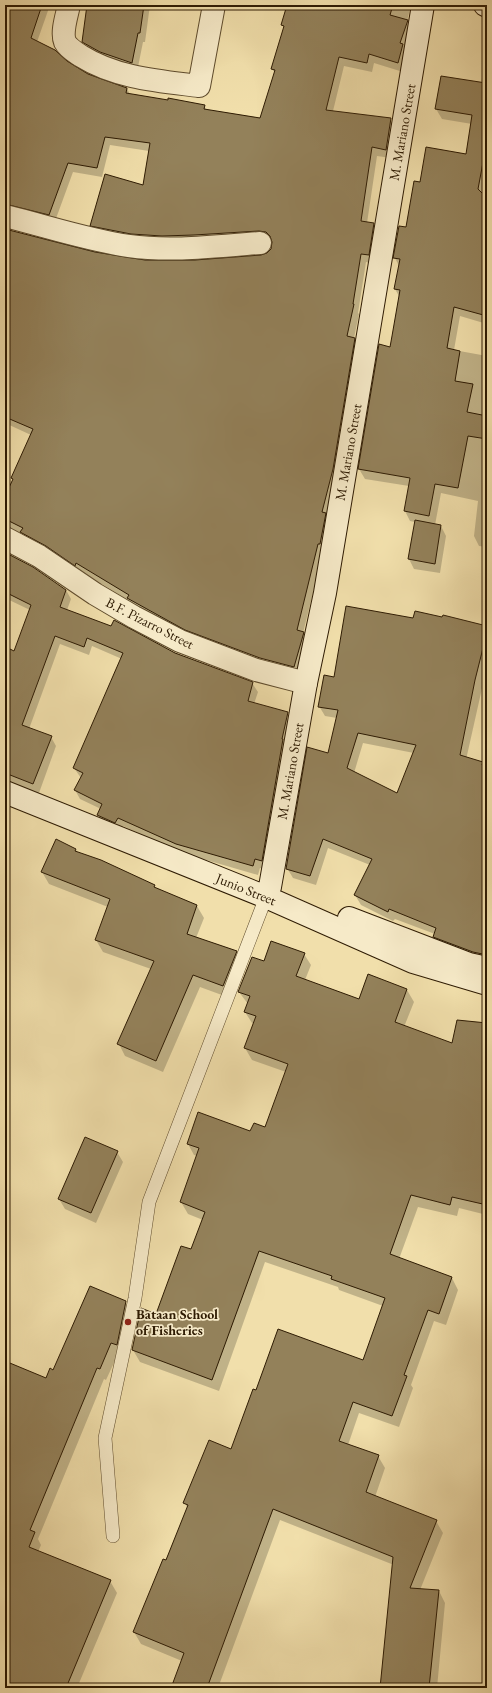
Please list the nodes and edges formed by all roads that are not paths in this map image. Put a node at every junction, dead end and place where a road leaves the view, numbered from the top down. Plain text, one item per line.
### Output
1 (69, 5) edge
2 (214, 5) edge
3 (423, 5) edge
4 (5, 216) edge
5 (260, 243) dead end
6 (5, 538) edge
7 (306, 683) junction
8 (5, 780) edge
9 (5, 792) edge
10 (268, 892) junction
11 (487, 968) edge
12 (487, 984) edge
13 (113, 1536) dead end

1 - 2 street
3 - 7 street, M. Mariano Street
4 - 5 street
6 - 7 street, B.F. Pizarro Street
7 - 10 street, M. Mariano Street
8 - 10 street, Junio Street
9 - 10 street, Junio Street
10 - 11 street, Junio Street
10 - 12 street, Junio Street
10 - 13 lane

